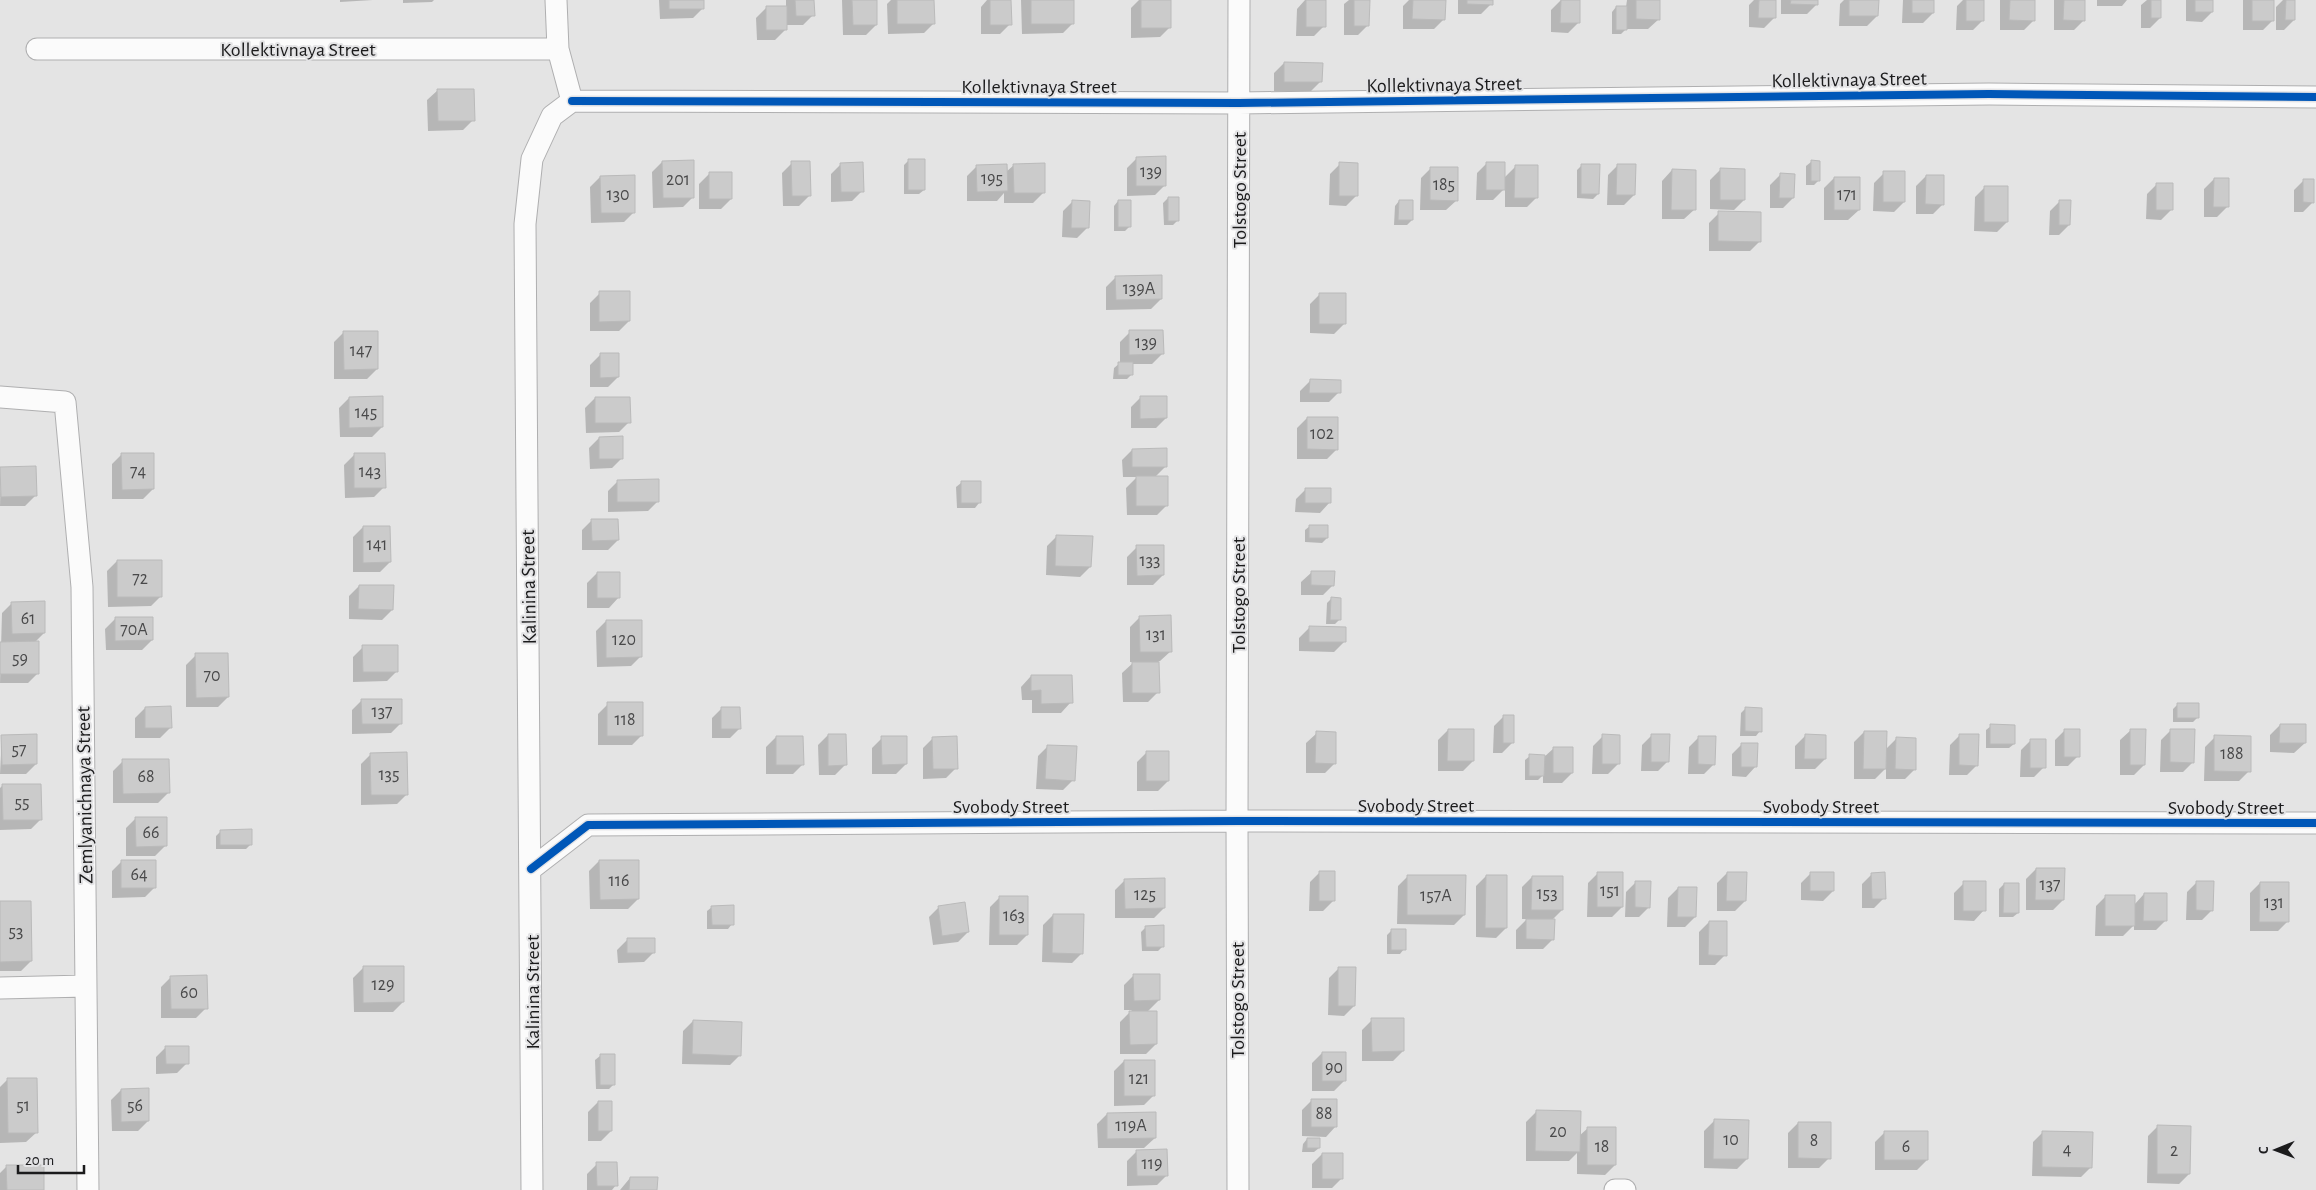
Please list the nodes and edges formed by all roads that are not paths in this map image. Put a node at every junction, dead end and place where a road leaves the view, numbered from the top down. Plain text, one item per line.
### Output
1 (556, 0) edge
2 (1240, 0) edge
3 (558, 49) junction
4 (37, 50) dead end
5 (2316, 97) edge
6 (572, 100) junction
7 (1239, 103) junction
8 (0, 397) edge
9 (1237, 821) junction
10 (2316, 823) edge
11 (531, 869) junction
12 (86, 986) junction
13 (0, 988) edge
14 (88, 1190) edge
15 (532, 1190) edge
16 (1238, 1190) edge
17 (1615, 1190) edge
18 (1625, 1190) edge

1 - 3 street
2 - 7 street, Tolstogo Street
3 - 4 street, Kollektivnaya Street
3 - 6 street
5 - 7 street, Kollektivnaya Street
6 - 7 street, Kollektivnaya Street
6 - 11 street, Kalinina Street
7 - 9 street, Tolstogo Street
8 - 12 street, Zemlyanichnaya Street
9 - 10 street, Svobody Street
9 - 11 street, Svobody Street
9 - 16 street, Tolstogo Street
11 - 15 street, Kalinina Street
12 - 13 street
12 - 14 street, Zemlyanichnaya Street
17 - 18 street

